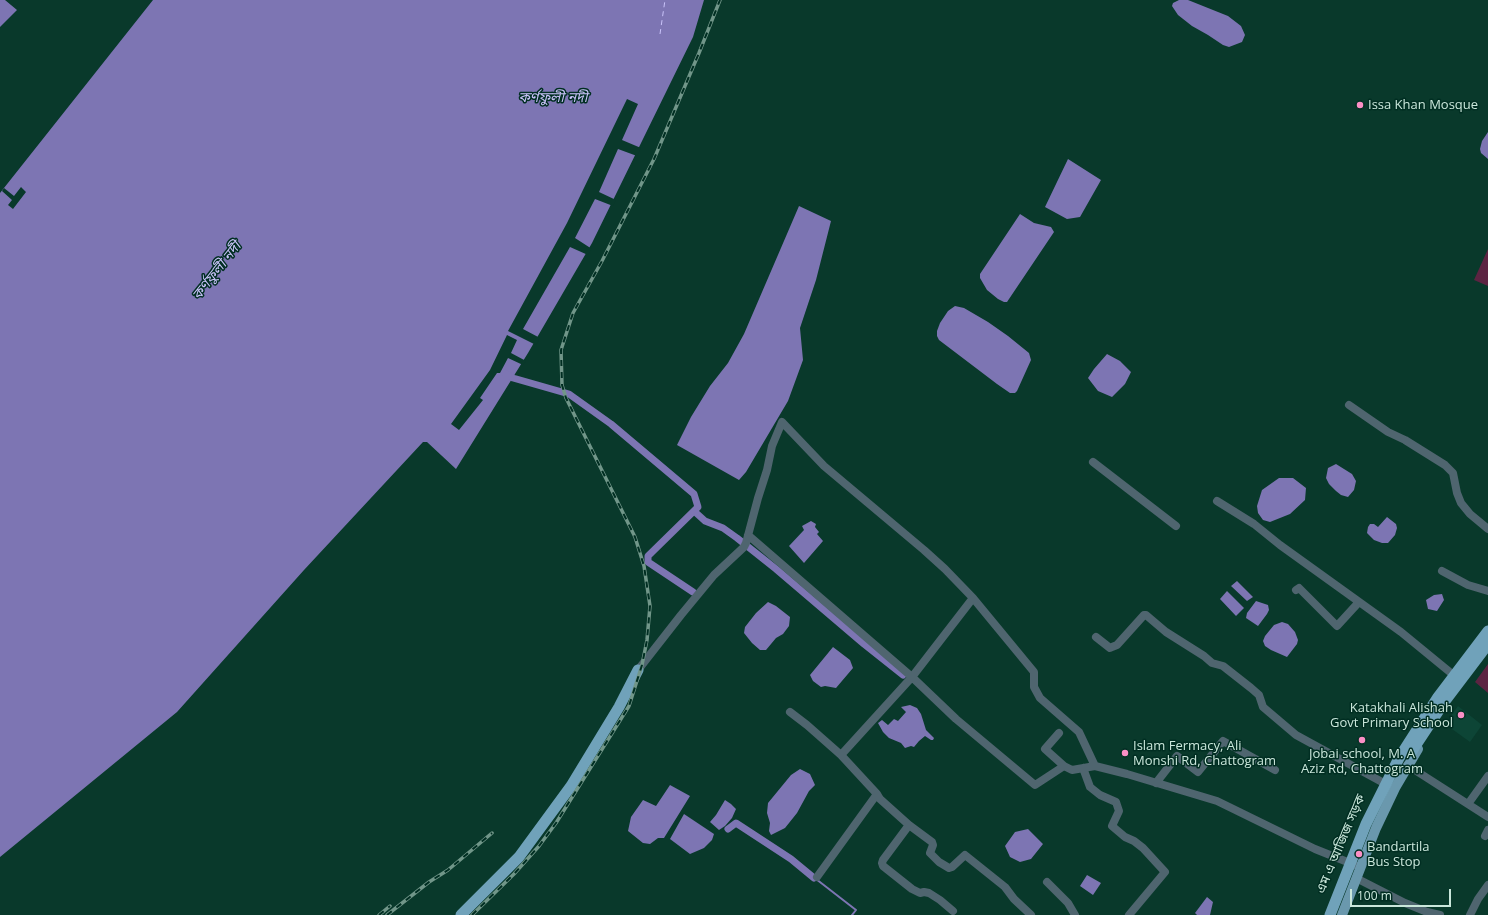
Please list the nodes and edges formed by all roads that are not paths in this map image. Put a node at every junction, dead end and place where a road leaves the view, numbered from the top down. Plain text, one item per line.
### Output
1 (1349, 405) dead end
2 (1092, 462) dead end
3 (1217, 501) dead end
4 (1176, 526) dead end
5 (1488, 529) edge
6 (746, 542) junction
7 (1442, 571) dead end
8 (1296, 590) dead end
9 (1488, 591) edge
10 (973, 598) junction
11 (1359, 602) junction
12 (1488, 625) edge
13 (1488, 631) edge
14 (1096, 637) dead end
15 (1488, 651) edge
16 (638, 670) joint
17 (1451, 673) junction
18 (912, 677) junction
19 (790, 712) dead end
20 (1059, 733) dead end
21 (842, 755) junction
22 (1407, 765) junction
23 (1064, 766) junction
24 (1095, 766) junction
25 (1083, 768) junction
26 (1275, 770) dead end
27 (1488, 776) edge
28 (1382, 782) junction
29 (1156, 783) junction
30 (877, 794) junction
31 (1468, 804) junction
32 (1488, 816) edge
33 (909, 825) junction
34 (1346, 862) junction
35 (1360, 867) junction
36 (817, 877) dead end
37 (1356, 878) junction
38 (1047, 882) dead end
39 (1488, 886) edge
40 (953, 911) dead end
41 (461, 915) edge
42 (1031, 915) edge
43 (1075, 915) edge
44 (1129, 915) edge
45 (1325, 915) edge
46 (1330, 915) edge
47 (1338, 915) edge
48 (1342, 915) edge
49 (1440, 915) edge
50 (1470, 915) edge

1 - 5 street
2 - 4 street
3 - 11 street
6 - 10 street
6 - 16 street
6 - 18 street
7 - 9 street
8 - 11 street
10 - 18 street
10 - 24 street
11 - 17 street
12 - 17 main road, এম এ আজিজ সড়ক
13 - 46 highway, bridge
14 - 28 street
15 - 22 main road, এম এ আজিজ সড়ক
15 - 47 highway, bridge
16 - 41 highway
17 - 28 main road, এম এ আজিজ সড়ক
18 - 21 street
18 - 23 street
19 - 21 street
20 - 23 street
21 - 30 street
22 - 31 street
22 - 35 main road, এম এ আজিজ সড়ক
23 - 25 street
24 - 25 street
24 - 29 street
25 - 44 street
26 - 29 street
27 - 31 street
28 - 34 main road, এম এ আজিজ সড়ক
29 - 34 street
30 - 33 street
30 - 36 street
31 - 32 street
33 - 40 street
33 - 42 street
34 - 35 street
34 - 45 main road, এম এ আজিজ সড়ক
35 - 37 main road, এম এ আজিজ সড়ক
37 - 48 main road, এম এ আজিজ সড়ক
37 - 49 street
38 - 43 street
39 - 50 street

